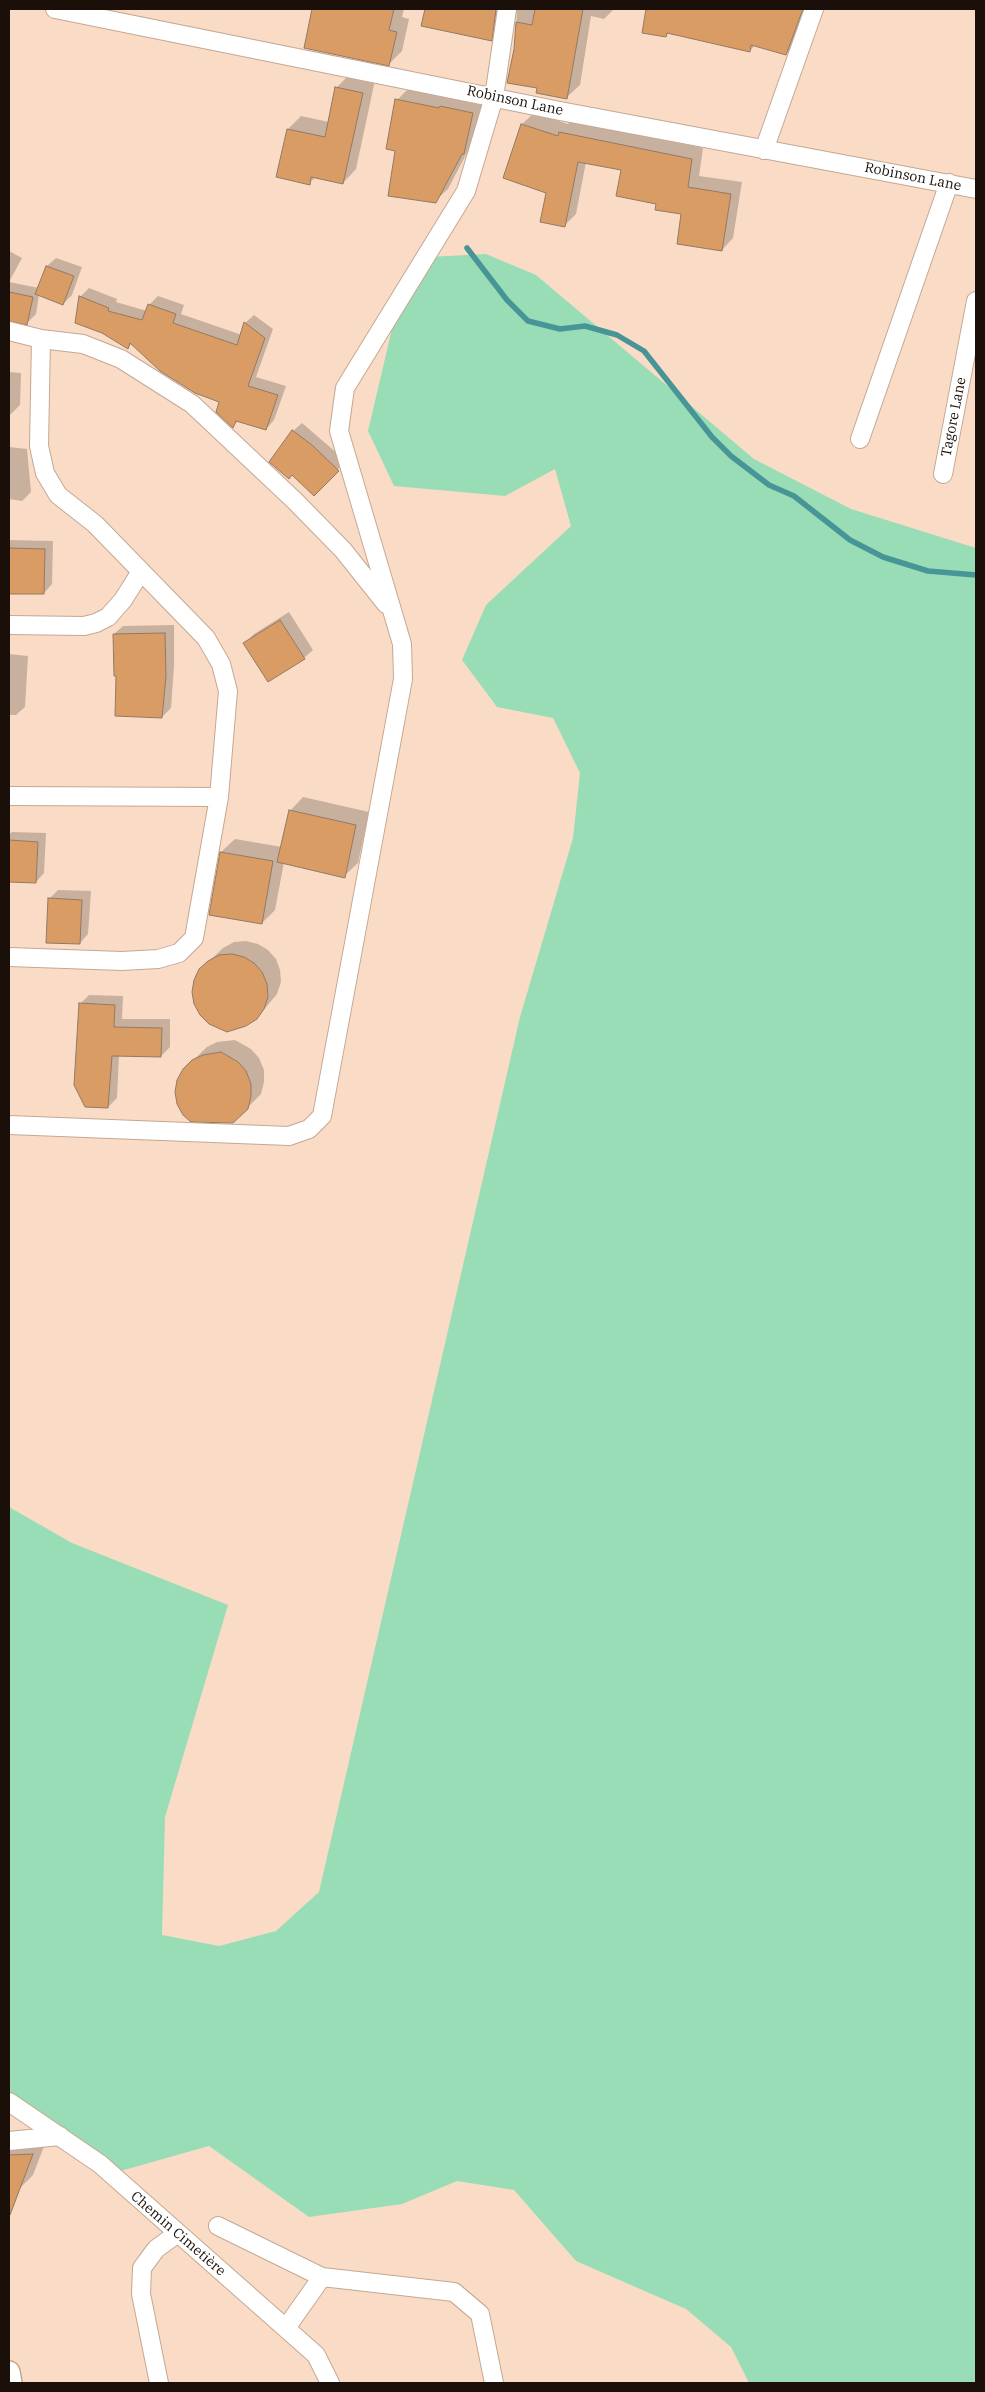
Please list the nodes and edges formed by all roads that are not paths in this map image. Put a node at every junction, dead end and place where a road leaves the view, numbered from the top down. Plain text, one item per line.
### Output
1 (55, 9) edge
2 (507, 9) edge
3 (814, 9) edge
4 (494, 97) junction
5 (764, 150) junction
6 (949, 183) junction
7 (976, 189) edge
8 (976, 301) edge
9 (9, 331) edge
10 (41, 339) junction
11 (972, 341) edge
12 (860, 439) dead end
13 (943, 474) dead end
14 (140, 573) junction
15 (391, 610) junction
16 (9, 625) edge
17 (9, 796) edge
18 (219, 797) junction
19 (9, 956) edge
20 (9, 1125) edge
21 (9, 2102) edge
22 (60, 2136) junction
23 (9, 2141) edge
24 (218, 2226) dead end
25 (178, 2233) junction
26 (322, 2277) junction
27 (286, 2328) junction
28 (9, 2372) edge
29 (11, 2383) edge
30 (159, 2383) edge
31 (330, 2383) edge
32 (494, 2383) edge

1 - 4 street, Robinson Lane
2 - 4 street
3 - 5 street
4 - 5 street, Robinson Lane
4 - 15 street
5 - 6 street, Robinson Lane
6 - 7 street, Robinson Lane
6 - 12 street
8 - 11 street, Tagore Lane
9 - 10 street
10 - 14 street
10 - 15 street
11 - 13 street, Tagore Lane
14 - 16 street
14 - 18 street
15 - 20 street
17 - 18 street
18 - 19 street
21 - 22 street, Chemin Cimetière
22 - 23 street
22 - 25 street, Chemin Cimetière
24 - 26 street
25 - 27 street, Chemin Cimetière
25 - 30 street
26 - 27 street
26 - 32 street
27 - 31 street, Chemin Cimetière
28 - 29 street

